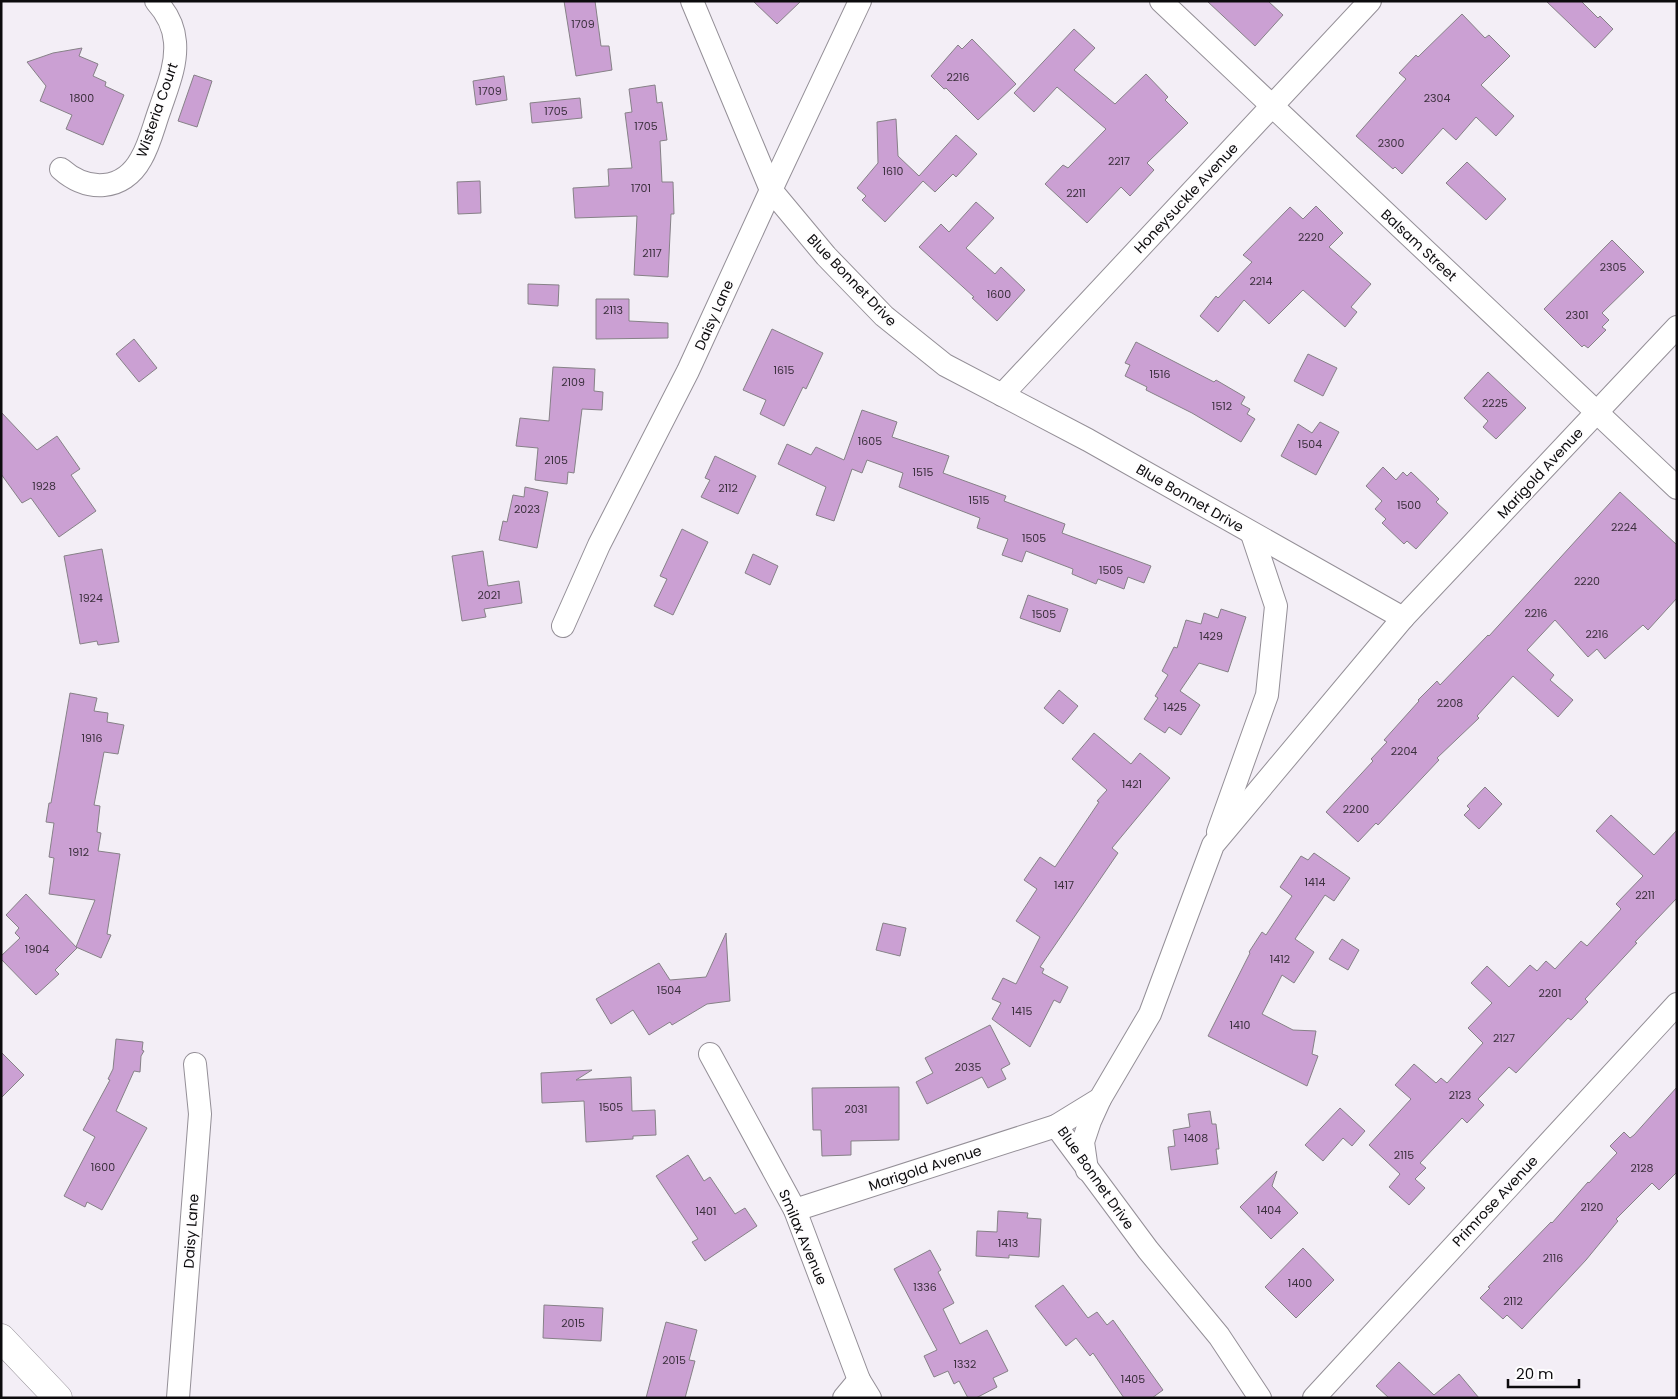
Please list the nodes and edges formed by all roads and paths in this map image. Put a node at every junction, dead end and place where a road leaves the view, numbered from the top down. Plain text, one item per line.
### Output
1 (156, 1) edge
2 (692, 1) edge
3 (860, 1) edge
4 (1161, 1) edge
5 (1370, 1) edge
6 (1272, 106) junction
7 (61, 169) dead end
8 (770, 190) junction
9 (1677, 327) edge
10 (1002, 395) junction
11 (1596, 412) junction
12 (1677, 488) edge
13 (1252, 534) junction
14 (1403, 618) junction
15 (563, 626) dead end
16 (1213, 845) junction
17 (1677, 1004) edge
18 (710, 1054) dead end
19 (195, 1064) dead end
20 (1100, 1099) junction
21 (1056, 1126) junction
22 (1088, 1170) junction
23 (795, 1210) junction
24 (1, 1338) edge
25 (864, 1389) edge
26 (58, 1398) edge
27 (178, 1398) edge
28 (844, 1398) edge
29 (1260, 1398) edge
30 (1314, 1398) edge

1 - 7 street, Wisteria Court
2 - 8 street, Blue Bonnet Drive
3 - 8 street, Daisy Lane
4 - 6 street, Balsam Street
5 - 6 street, Honeysuckle Avenue
6 - 10 street, Honeysuckle Avenue
6 - 11 street, Balsam Street
8 - 10 street, Blue Bonnet Drive
8 - 15 street, Daisy Lane
9 - 11 street, Marigold Avenue
10 - 13 street, Blue Bonnet Drive
11 - 12 street, Balsam Street
11 - 14 street, Marigold Avenue
13 - 14 street, Blue Bonnet Drive
13 - 16 street, Blue Bonnet Drive
14 - 16 street, Blue Bonnet Drive
16 - 20 street, Blue Bonnet Drive
17 - 30 street, Primrose Avenue
18 - 23 street, Smilax Avenue
19 - 27 street, Daisy Lane
20 - 21 street, Blue Bonnet Drive
20 - 22 street
21 - 22 street, Blue Bonnet Drive
21 - 23 street, Marigold Avenue
22 - 29 street, Blue Bonnet Drive
23 - 25 street, Smilax Avenue
24 - 26 street
25 - 28 street

